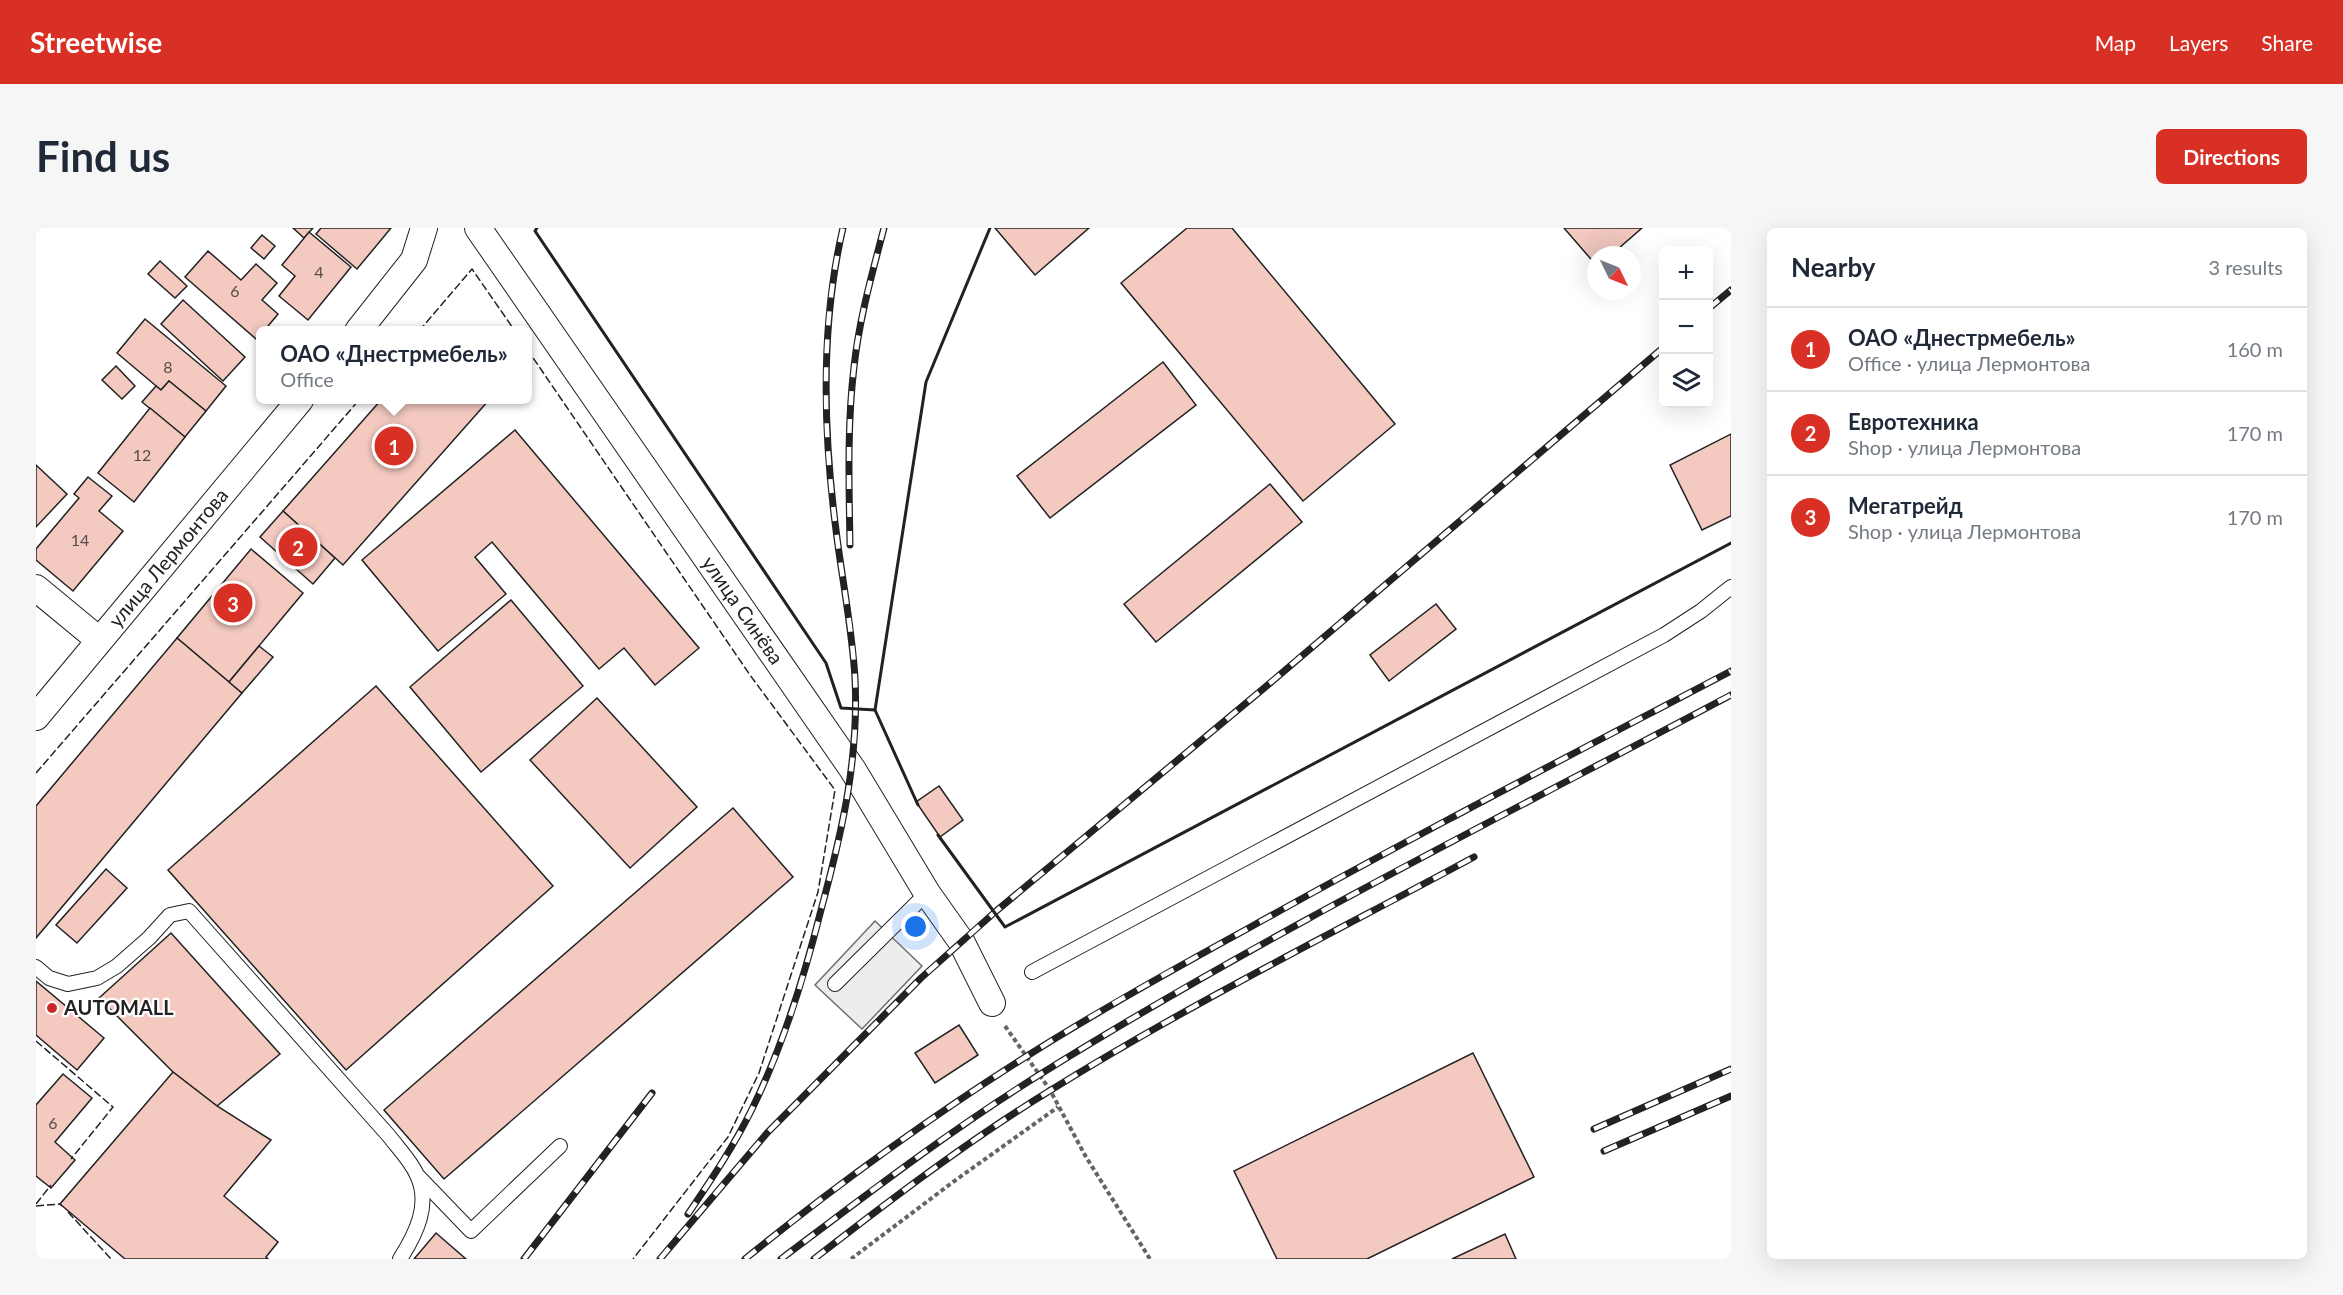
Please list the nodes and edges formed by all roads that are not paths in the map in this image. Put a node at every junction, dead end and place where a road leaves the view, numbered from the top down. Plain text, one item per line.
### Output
1 (424, 228) edge
2 (478, 228) edge
3 (360, 326) edge
4 (296, 404) edge
5 (1731, 587) edge
6 (36, 588) edge
7 (99, 640) junction
8 (36, 717) edge
9 (927, 893) junction
10 (36, 968) edge
11 (1032, 972) dead end
12 (835, 984) dead end
13 (992, 1004) road end
14 (560, 1146) dead end
15 (418, 1175) junction
16 (400, 1259) edge

1 - 3 street
2 - 9 street, улица Синёва
4 - 7 street, улица Лермонтова
5 - 11 lane
6 - 7 street
7 - 8 street, улица Лермонтова
9 - 12 lane
9 - 13 street, улица Синёва
10 - 15 lane
14 - 15 lane
15 - 16 lane

